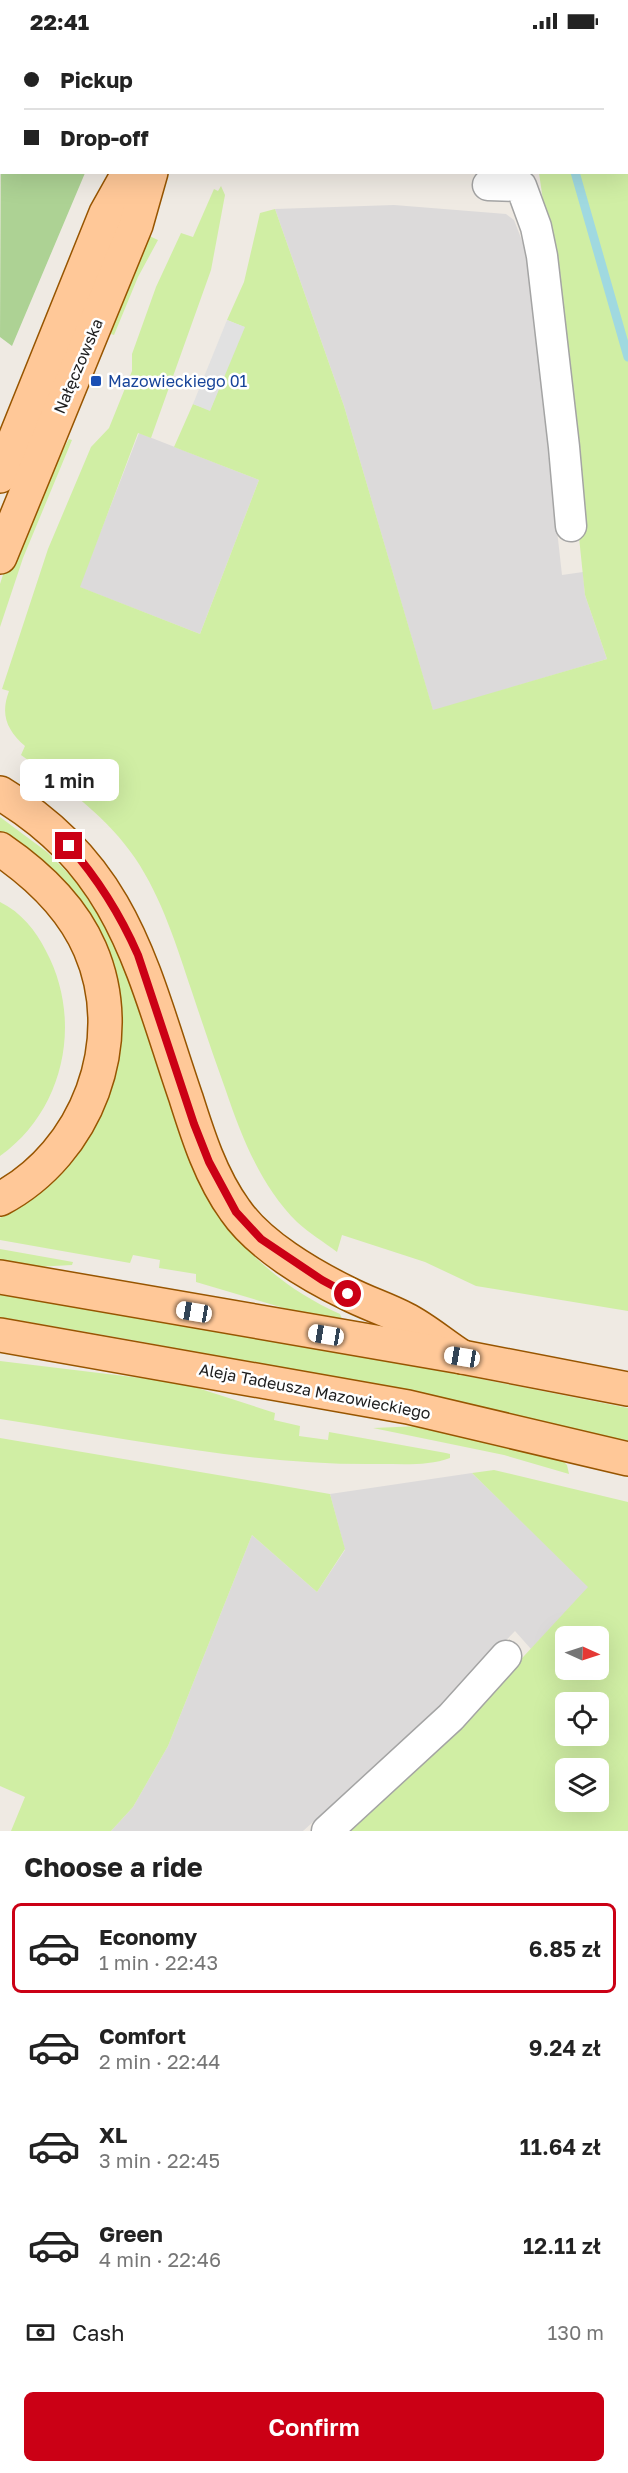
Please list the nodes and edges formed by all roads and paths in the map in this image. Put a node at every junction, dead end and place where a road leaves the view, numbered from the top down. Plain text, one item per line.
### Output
1 (128, 174) edge
2 (150, 174) edge
3 (488, 185) dead end
4 (0, 476) edge
5 (571, 526) dead end
6 (0, 557) edge
7 (0, 793) edge
8 (0, 849) edge
9 (0, 1199) edge
10 (0, 1277) edge
11 (0, 1335) edge
12 (462, 1357) junction
13 (628, 1389) edge
14 (628, 1459) edge
15 (506, 1656) dead end
16 (327, 1831) edge

1 - 4 main road, Nałęczowska
2 - 6 main road, Nałęczowska
3 - 5 street
7 - 12 main road
8 - 9 main road
10 - 12 main road
11 - 14 main road, Aleja Tadeusza Mazowieckiego
12 - 13 main road
15 - 16 street

